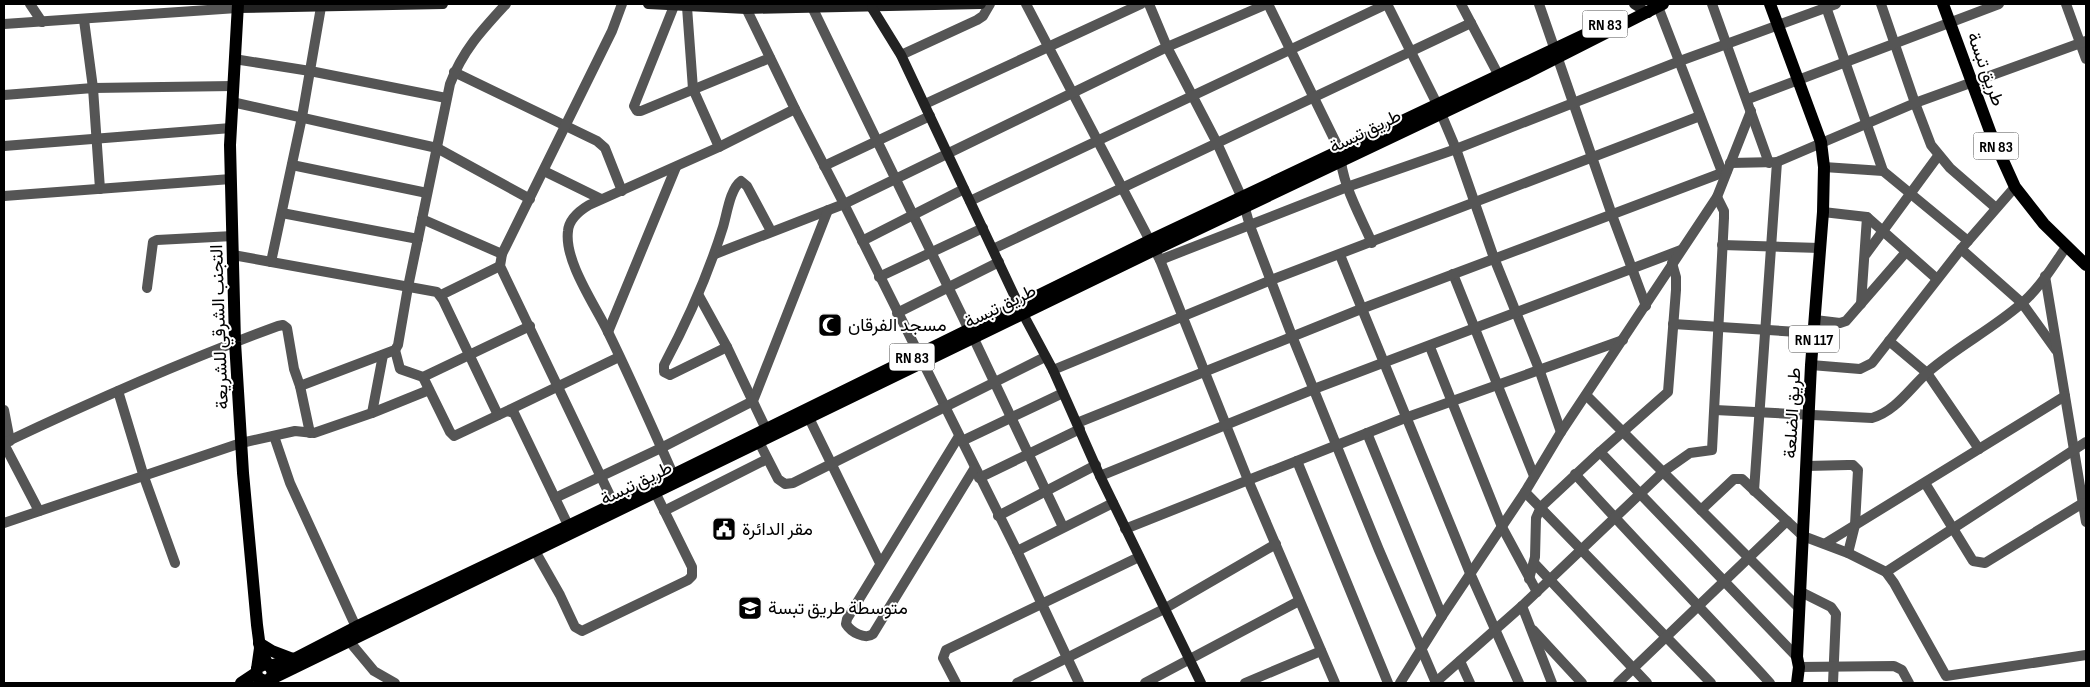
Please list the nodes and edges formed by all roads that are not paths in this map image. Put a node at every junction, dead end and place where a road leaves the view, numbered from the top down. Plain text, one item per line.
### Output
1 (30, 4) edge
2 (443, 4) edge
3 (506, 4) edge
4 (622, 4) edge
5 (648, 4) edge
6 (980, 4) edge
7 (990, 4) edge
8 (1026, 4) edge
9 (1141, 4) edge
10 (1149, 4) edge
11 (1268, 4) edge
12 (1387, 4) edge
13 (1461, 4) edge
14 (1539, 4) edge
15 (1712, 4) edge
16 (1770, 4) edge
17 (1881, 4) edge
18 (1943, 4) edge
19 (1999, 4) edge
20 (2066, 4) edge
21 (358, 5) edge
22 (909, 5) edge
23 (1829, 5) edge
24 (238, 6) edge
25 (306, 6) edge
26 (674, 6) junction
27 (870, 6) edge
28 (1652, 6) edge
29 (206, 7) edge
30 (321, 7) junction
31 (687, 7) junction
32 (745, 7) edge
33 (807, 7) edge
34 (84, 20) junction
35 (42, 22) junction
36 (1472, 23) junction
37 (4, 24) edge
38 (1951, 24) junction
39 (1777, 25) junction
40 (2083, 42) edge
41 (1726, 44) junction
42 (1895, 44) junction
43 (1048, 46) junction
44 (1168, 47) junction
45 (1291, 50) junction
46 (1412, 53) junction
47 (1556, 53) junction
48 (902, 55) junction
49 (770, 58) junction
50 (234, 59) junction
51 (2086, 59) edge
52 (1680, 61) junction
53 (1845, 63) junction
54 (310, 71) junction
55 (454, 72) junction
56 (1498, 76) junction
57 (1797, 80) junction
58 (1973, 82) junction
59 (233, 86) junction
60 (92, 88) junction
61 (693, 89) junction
62 (1073, 94) junction
63 (4, 95) edge
64 (1192, 95) junction
65 (446, 98) junction
66 (1313, 98) junction
67 (1748, 99) junction
68 (232, 102) junction
69 (1575, 103) junction
70 (1915, 103) junction
71 (924, 104) junction
72 (794, 109) junction
73 (1439, 109) junction
74 (1751, 111) junction
75 (930, 116) junction
76 (1700, 116) junction
77 (302, 117) junction
78 (1867, 124) junction
79 (565, 126) junction
80 (231, 128) junction
81 (96, 139) junction
82 (878, 140) junction
83 (1097, 140) junction
84 (1821, 142) junction
85 (1217, 143) junction
86 (4, 146) edge
87 (719, 147) junction
88 (437, 148) junction
89 (1456, 149) junction
90 (948, 153) junction
91 (1938, 156) junction
92 (1340, 157) junction
93 (1593, 158) junction
94 (1773, 162) junction
95 (292, 165) junction
96 (824, 166) junction
97 (676, 167) junction
98 (1824, 167) junction
99 (1726, 169) junction
100 (544, 171) junction
101 (1883, 171) junction
102 (896, 178) junction
103 (231, 179) junction
104 (2015, 187) junction
105 (100, 188) junction
106 (1348, 188) junction
107 (964, 189) junction
108 (1122, 189) junction
109 (622, 191) junction
110 (427, 193) junction
111 (1910, 193) junction
112 (4, 196) edge
113 (1717, 197) junction
114 (530, 199) junction
115 (601, 199) junction
116 (970, 201) junction
117 (1243, 202) junction
118 (1475, 203) junction
119 (844, 204) junction
120 (1996, 208) junction
121 (828, 210) junction
122 (1823, 212) junction
123 (282, 213) junction
124 (914, 214) junction
125 (1612, 215) junction
126 (1867, 217) junction
127 (422, 219) junction
128 (1250, 226) junction
129 (983, 228) junction
130 (1882, 230) junction
131 (771, 231) junction
132 (233, 236) junction
133 (418, 239) junction
134 (862, 241) junction
135 (1372, 243) junction
136 (1722, 245) junction
137 (1771, 245) junction
138 (1965, 245) junction
139 (2066, 247) junction
140 (1820, 248) junction
141 (993, 249) junction
142 (1682, 250) junction
143 (1155, 251) junction
144 (931, 252) junction
145 (1906, 252) junction
146 (502, 254) junction
147 (714, 254) junction
148 (1866, 254) junction
149 (1340, 255) junction
150 (233, 256) junction
151 (1494, 258) junction
152 (271, 262) junction
153 (999, 262) junction
154 (1672, 263) junction
155 (2086, 265) edge
156 (500, 266) junction
157 (1632, 269) junction
158 (1452, 274) junction
159 (2045, 276) junction
160 (879, 277) junction
161 (1937, 279) junction
162 (1271, 280) junction
163 (408, 287) junction
164 (948, 287) junction
165 (147, 288) dead end
166 (441, 296) junction
167 (699, 296) junction
168 (2022, 303) junction
169 (1862, 304) junction
170 (1646, 306) junction
171 (1361, 309) junction
172 (1022, 310) junction
173 (897, 313) junction
174 (1516, 313) junction
175 (1182, 317) junction
176 (1672, 324) junction
177 (530, 326) junction
178 (1719, 326) junction
179 (1815, 326) junction
180 (1474, 330) junction
181 (1766, 330) junction
182 (608, 332) junction
183 (972, 334) junction
184 (1292, 336) junction
185 (1623, 340) junction
186 (1889, 341) junction
187 (235, 342) junction
188 (727, 347) junction
189 (1430, 347) junction
190 (395, 350) junction
191 (2058, 353) junction
192 (384, 355) junction
193 (469, 355) junction
194 (619, 357) junction
195 (1045, 357) junction
196 (919, 358) junction
197 (1383, 364) junction
198 (1812, 365) junction
199 (1539, 369) junction
200 (1052, 370) junction
201 (1204, 371) junction
202 (1927, 373) junction
203 (422, 377) junction
204 (994, 382) junction
205 (559, 385) junction
206 (1496, 385) junction
207 (300, 386) junction
208 (429, 390) junction
209 (1314, 390) junction
210 (118, 391) junction
211 (1063, 393) junction
212 (1587, 396) junction
213 (2065, 396) junction
214 (752, 401) junction
215 (1451, 401) junction
216 (946, 408) junction
217 (4, 410) edge
218 (509, 410) junction
219 (1715, 410) junction
220 (372, 413) junction
221 (1760, 413) junction
222 (498, 415) junction
223 (1809, 415) junction
224 (1012, 416) junction
225 (809, 418) junction
226 (1405, 418) junction
227 (1226, 425) junction
228 (1078, 426) junction
229 (766, 429) junction
230 (1623, 431) junction
231 (1561, 432) junction
232 (310, 433) junction
233 (1367, 433) junction
234 (274, 436) junction
235 (960, 439) junction
236 (759, 442) junction
237 (2086, 442) edge
238 (6, 443) edge
239 (241, 443) junction
240 (1337, 445) junction
241 (661, 448) junction
242 (2074, 449) junction
243 (1979, 450) junction
244 (1600, 452) junction
245 (1030, 454) junction
246 (767, 458) junction
247 (1297, 461) junction
248 (832, 465) junction
249 (1096, 465) junction
250 (1807, 466) junction
251 (1663, 472) junction
252 (977, 473) junction
253 (673, 474) junction
254 (1575, 474) junction
255 (1100, 476) junction
256 (1534, 476) junction
257 (144, 477) junction
258 (601, 478) junction
259 (1248, 480) junction
260 (1925, 483) junction
261 (654, 489) junction
262 (1046, 491) junction
263 (1754, 491) junction
264 (1525, 492) junction
265 (1640, 494) junction
266 (555, 498) junction
267 (1113, 503) junction
268 (2083, 503) junction
269 (614, 504) junction
270 (1541, 507) junction
271 (1701, 510) junction
272 (39, 511) junction
273 (664, 511) junction
274 (998, 516) junction
275 (1614, 518) junction
276 (1787, 521) junction
277 (2086, 522) edge
278 (4, 523) edge
279 (568, 525) junction
280 (1855, 525) junction
281 (1064, 527) junction
282 (1502, 527) junction
283 (1952, 528) junction
284 (1125, 529) junction
285 (1803, 536) junction
286 (1826, 543) junction
287 (1276, 544) junction
288 (1581, 549) junction
289 (535, 551) junction
290 (1016, 551) junction
291 (1848, 553) junction
292 (1139, 557) junction
293 (1748, 558) junction
294 (175, 563) dead end
295 (880, 563) junction
296 (1534, 563) junction
297 (1886, 572) junction
298 (1470, 573) junction
299 (1529, 579) junction
300 (1550, 579) junction
301 (1724, 582) junction
302 (1537, 592) junction
303 (1800, 592) junction
304 (430, 597) junction
305 (1299, 601) junction
306 (1042, 604) junction
307 (1699, 605) junction
308 (1522, 606) junction
309 (1800, 608) junction
310 (1164, 609) junction
311 (1442, 616) junction
312 (377, 622) junction
313 (356, 626) junction
314 (1529, 626) junction
315 (1496, 628) junction
316 (1666, 637) junction
317 (349, 641) junction
318 (260, 645) junction
319 (1421, 650) junction
320 (1321, 651) junction
321 (2086, 654) edge
322 (1067, 658) junction
323 (293, 659) junction
324 (1190, 660) junction
325 (1460, 662) junction
326 (1798, 662) junction
327 (1833, 667) junction
328 (1632, 668) junction
329 (264, 674) edge
330 (1946, 680) edge
331 (241, 683) edge
332 (395, 683) edge
333 (956, 683) edge
334 (1017, 683) edge
335 (1079, 683) edge
336 (1145, 683) edge
337 (1201, 683) edge
338 (1245, 683) edge
339 (1335, 683) edge
340 (1388, 683) edge
341 (1400, 683) edge
342 (1436, 683) edge
343 (1470, 683) edge
344 (1519, 683) edge
345 (1552, 683) edge
346 (1582, 683) edge
347 (1618, 683) edge
348 (1647, 683) edge
349 (1711, 683) edge
350 (1770, 683) edge
351 (1797, 683) edge
352 (1833, 683) edge
353 (1909, 683) edge

1 - 35 street
2 - 21 street
3 - 55 street
4 - 79 street
5 - 26 street
6 - 22 street
7 - 48 street
8 - 43 street
9 - 43 street
10 - 44 street
11 - 44 street
11 - 45 street
12 - 45 street
12 - 46 street
13 - 36 street
14 - 47 street
15 - 41 street
16 - 39 main road, طريق الضلعة / RN 117
17 - 42 street
18 - 38 main road, طريق تبسة / RN 83
19 - 38 street
20 - 40 street
21 - 30 street
22 - 27 street
23 - 39 street
23 - 53 street
24 - 25 street
24 - 29 street
24 - 50 main road, التجنب الشرقي للشريعة
25 - 30 street
26 - 31 street
26 - 61 street
27 - 33 street
27 - 48 street
28 - 47 main road, طريق تبسة / RN 83
28 - 52 street
29 - 34 street
30 - 54 street
31 - 32 street
31 - 61 street
32 - 33 street
32 - 49 street
33 - 82 street
34 - 35 street
34 - 60 street
35 - 37 street
36 - 46 street
36 - 56 street
38 - 42 street
38 - 58 main road, طريق تبسة / RN 83
39 - 41 street
39 - 57 main road, طريق الضلعة / RN 117
40 - 51 street
40 - 58 street
41 - 52 street
41 - 67 street
42 - 53 street
42 - 70 street
43 - 62 street
43 - 71 street
44 - 62 street
44 - 64 street
45 - 64 street
45 - 66 street
46 - 66 street
46 - 73 street
47 - 56 main road, طريق تبسة / RN 83
47 - 69 street
47 - 73 main road, طريق تبسة / RN 83
48 - 71 street
49 - 61 street
49 - 72 street
50 - 54 street
50 - 59 main road, التجنب الشرقي للشريعة
52 - 69 street
52 - 76 street
53 - 57 street
53 - 78 street
54 - 65 street
54 - 77 street
55 - 65 street
55 - 79 street
56 - 73 main road, طريق تبسة / RN 83
57 - 67 street
57 - 84 main road, طريق الضلعة / RN 117
58 - 70 street
58 - 104 main road, طريق تبسة / RN 83
59 - 60 street
59 - 68 main road, التجنب الشرقي للشريعة
60 - 63 street
60 - 81 street
61 - 87 street
62 - 83 street
62 - 90 street
64 - 83 street
64 - 85 street
65 - 88 street
66 - 85 street
66 - 92 street
67 - 74 street
68 - 77 street
68 - 80 main road, التجنب الشرقي للشريعة
69 - 89 street
69 - 93 street
70 - 78 street
70 - 91 street
71 - 75 street
72 - 87 street
72 - 96 street
73 - 89 street
73 - 92 main road, طريق تبسة / RN 83
74 - 94 street
74 - 99 street
75 - 82 street
75 - 90 street
76 - 93 street
76 - 99 street
77 - 88 street
77 - 95 street
78 - 84 street
78 - 101 street
79 - 100 street
79 - 109 street
80 - 81 street
80 - 103 main road, التجنب الشرقي للشريعة
81 - 86 street
81 - 105 street
82 - 96 street
82 - 102 street
83 - 108 street
83 - 116 street
84 - 94 street
84 - 98 main road, طريق الضلعة / RN 117
85 - 108 street
85 - 117 street
87 - 97 street
88 - 110 street
88 - 114 street
89 - 106 street
89 - 118 street
90 - 102 street
90 - 107 street
91 - 111 street
91 - 120 street
92 - 106 street
92 - 117 main road, طريق تبسة / RN 83
93 - 118 street
93 - 125 street
94 - 99 street
94 - 137 street
95 - 110 street
95 - 123 street
96 - 119 street
97 - 109 street
97 - 182 street
98 - 101 street
98 - 122 main road, طريق الضلعة / RN 117
99 - 113 street
99 - 125 street
100 - 114 street
100 - 115 street
101 - 111 street
102 - 119 street
102 - 124 street
103 - 105 street
103 - 132 main road, التجنب الشرقي للشريعة
104 - 120 street
104 - 139 main road, طريق تبسة / RN 83
105 - 112 street
106 - 128 street
106 - 135 street
107 - 116 street
107 - 124 street
108 - 141 street
108 - 143 street
109 - 115 street
110 - 127 street
111 - 130 street
111 - 138 street
113 - 136 street
113 - 142 street
114 - 146 street
115 - 182 street
116 - 129 street
117 - 128 street
117 - 143 main road, طريق تبسة / RN 83
118 - 135 street
118 - 151 street
119 - 121 street
119 - 134 street
120 - 138 street
121 - 131 street
121 - 214 street
122 - 126 street
122 - 140 main road, طريق الضلعة / RN 117
123 - 133 street
123 - 152 street
124 - 134 street
124 - 144 street
125 - 151 street
125 - 157 street
126 - 130 street
126 - 148 street
127 - 133 street
127 - 146 street
128 - 143 street
128 - 162 street
129 - 141 street
129 - 144 street
130 - 145 street
130 - 148 street
131 - 147 street
131 - 147 street
132 - 150 main road, التجنب الشرقي للشريعة
132 - 165 street
133 - 163 street
134 - 160 street
135 - 149 street
136 - 137 street
136 - 178 street
137 - 140 street
137 - 181 street
138 - 161 street
138 - 168 street
139 - 155 main road, طريق تبسة / RN 83
139 - 159 street
140 - 179 main road, طريق الضلعة / RN 117
141 - 153 street
142 - 154 street
142 - 157 street
143 - 172 main road, طريق تبسة / RN 83
143 - 175 street
144 - 160 street
144 - 164 street
145 - 161 street
145 - 169 street
146 - 156 street
147 - 167 street
148 - 169 street
149 - 162 street
149 - 171 street
150 - 152 street
150 - 187 main road, التجنب الشرقي للشريعة
151 - 158 street
151 - 174 street
152 - 163 street
153 - 164 street
153 - 172 street
154 - 170 street
154 - 176 street
156 - 166 street
156 - 177 street
157 - 170 street
157 - 174 street
158 - 171 street
158 - 180 street
159 - 168 street
159 - 191 street
160 - 173 street
161 - 186 street
162 - 175 street
162 - 184 street
163 - 166 street
163 - 190 street
164 - 173 street
164 - 183 street
166 - 193 street
167 - 188 street
167 - 188 street
168 - 191 street
168 - 202 street
169 - 179 street
170 - 185 street
171 - 184 street
171 - 197 street
172 - 183 main road, طريق تبسة / RN 83
172 - 195 street
173 - 196 street
174 - 180 street
174 - 199 street
175 - 200 street
175 - 201 street
176 - 178 street
176 - 230 street
177 - 193 street
177 - 205 street
178 - 181 street
178 - 219 street
179 - 181 street
179 - 198 main road, طريق الضلعة / RN 117
180 - 189 street
180 - 206 street
181 - 221 street
182 - 194 street
183 - 196 main road, طريق تبسة / RN 83
183 - 204 street
184 - 201 street
184 - 209 street
185 - 199 street
185 - 212 street
186 - 198 street
186 - 202 street
187 - 207 street
187 - 210 street
187 - 239 main road, التجنب الشرقي للشريعة
188 - 214 street
189 - 197 street
189 - 215 street
190 - 192 street
190 - 203 street
191 - 213 street
192 - 207 street
192 - 220 street
193 - 203 street
193 - 222 street
194 - 205 street
194 - 241 street
195 - 200 street
195 - 204 street
196 - 216 street
196 - 225 main road, طريق تبسة / RN 83
196 - 229 main road, طريق تبسة / RN 83
197 - 209 street
197 - 226 street
198 - 223 main road, طريق الضلعة / RN 117
199 - 206 street
199 - 231 street
200 - 211 street
201 - 227 street
201 - 228 street
202 - 223 street
202 - 243 street
203 - 208 street
204 - 216 street
204 - 224 street
205 - 218 street
205 - 258 street
206 - 215 street
206 - 256 street
207 - 232 street
208 - 220 street
208 - 222 street
209 - 227 street
209 - 240 street
210 - 238 street
210 - 257 street
211 - 224 street
211 - 228 street
212 - 230 street
212 - 231 street
213 - 242 street
213 - 243 street
214 - 229 street
214 - 241 street
215 - 226 street
215 - 282 street
216 - 235 street
216 - 248 street
217 - 238 street
218 - 222 street
218 - 266 street
219 - 221 street
219 - 251 street
220 - 232 street
221 - 223 street
221 - 263 street
223 - 250 main road, طريق الضلعة / RN 117
224 - 235 street
224 - 245 street
225 - 236 main road, طريق تبسة / RN 83
225 - 248 street
226 - 233 street
226 - 298 street
227 - 255 street
227 - 259 street
228 - 245 street
228 - 249 street
229 - 253 main road, طريق تبسة / RN 83
230 - 244 street
230 - 251 street
231 - 256 street
232 - 234 street
233 - 240 street
233 - 311 street
234 - 239 street
234 - 313 street
235 - 252 street
235 - 295 street
236 - 246 street
236 - 261 main road, طريق تبسة / RN 83
237 - 242 street
238 - 272 street
239 - 257 street
239 - 318 main road, التجنب الشرقي للشريعة
240 - 247 street
240 - 319 street
241 - 253 street
241 - 258 street
242 - 268 street
242 - 283 street
243 - 260 street
244 - 254 street
244 - 265 street
245 - 252 street
245 - 262 street
246 - 248 street
246 - 273 street
247 - 259 street
247 - 340 street
248 - 295 street
249 - 255 street
249 - 262 street
250 - 280 street
250 - 285 main road, طريق الضلعة / RN 117
251 - 265 street
251 - 271 street
252 - 274 street
252 - 295 street
253 - 261 main road, طريق تبسة / RN 83
254 - 270 street
254 - 275 street
255 - 267 street
256 - 264 street
257 - 272 street
257 - 294 street
258 - 266 street
258 - 269 street
259 - 284 street
259 - 287 street
260 - 280 street
260 - 283 street
261 - 269 main road, طريق تبسة / RN 83
261 - 273 street
261 - 289 main road, طريق تبسة / RN 83
262 - 274 street
262 - 281 street
263 - 271 street
263 - 276 street
264 - 270 street
264 - 282 street
265 - 275 street
265 - 301 street
266 - 279 street
267 - 281 street
267 - 284 street
268 - 277 street
268 - 283 street
269 - 279 main road, طريق تبسة / RN 83
270 - 288 street
270 - 296 street
271 - 293 street
272 - 278 street
273 - 289 street
274 - 290 street
275 - 288 street
275 - 307 street
276 - 285 street
276 - 293 street
279 - 304 main road, طريق تبسة / RN 83
280 - 286 street
280 - 291 street
281 - 290 street
282 - 298 street
282 - 299 street
283 - 297 street
284 - 292 street
285 - 286 street
285 - 303 main road, طريق الضلعة / RN 117
286 - 291 street
287 - 305 street
287 - 310 street
288 - 300 street
288 - 316 street
289 - 304 main road, طريق تبسة / RN 83
290 - 306 street
291 - 297 street
292 - 306 street
292 - 310 street
293 - 301 street
293 - 309 street
296 - 299 street
296 - 300 street
297 - 330 street
298 - 311 street
298 - 315 street
299 - 302 street
300 - 302 street
300 - 328 street
301 - 307 street
301 - 326 street
302 - 308 street
303 - 309 main road, طريق الضلعة / RN 117
303 - 327 street
304 - 312 main road, طريق تبسة / RN 83
305 - 320 street
305 - 324 street
306 - 322 street
306 - 333 street
307 - 316 street
307 - 350 street
308 - 314 street
308 - 315 street
309 - 326 main road, طريق الضلعة / RN 117
310 - 322 street
310 - 324 street
311 - 319 street
312 - 313 main road, طريق تبسة / RN 83
312 - 317 main road, طريق تبسة / RN 83
313 - 323 main road, طريق تبسة / RN 83
314 - 345 street
314 - 346 street
315 - 325 street
315 - 344 street
316 - 328 street
316 - 349 street
317 - 329 main road, طريق تبسة / RN 83
317 - 332 street
318 - 323 main road
318 - 329 main road, التجنب الشرقي للشريعة
319 - 341 street
319 - 342 street
320 - 338 street
320 - 339 street
321 - 330 street
322 - 334 street
322 - 335 street
323 - 329 main road, طريق تبسة / RN 83
324 - 336 street
324 - 337 street
325 - 342 street
325 - 343 street
326 - 327 street
326 - 351 main road, طريق الضلعة / RN 117
327 - 352 street
327 - 353 street
328 - 347 street
328 - 348 street
329 - 331 main road, طريق تبسة / RN 83

